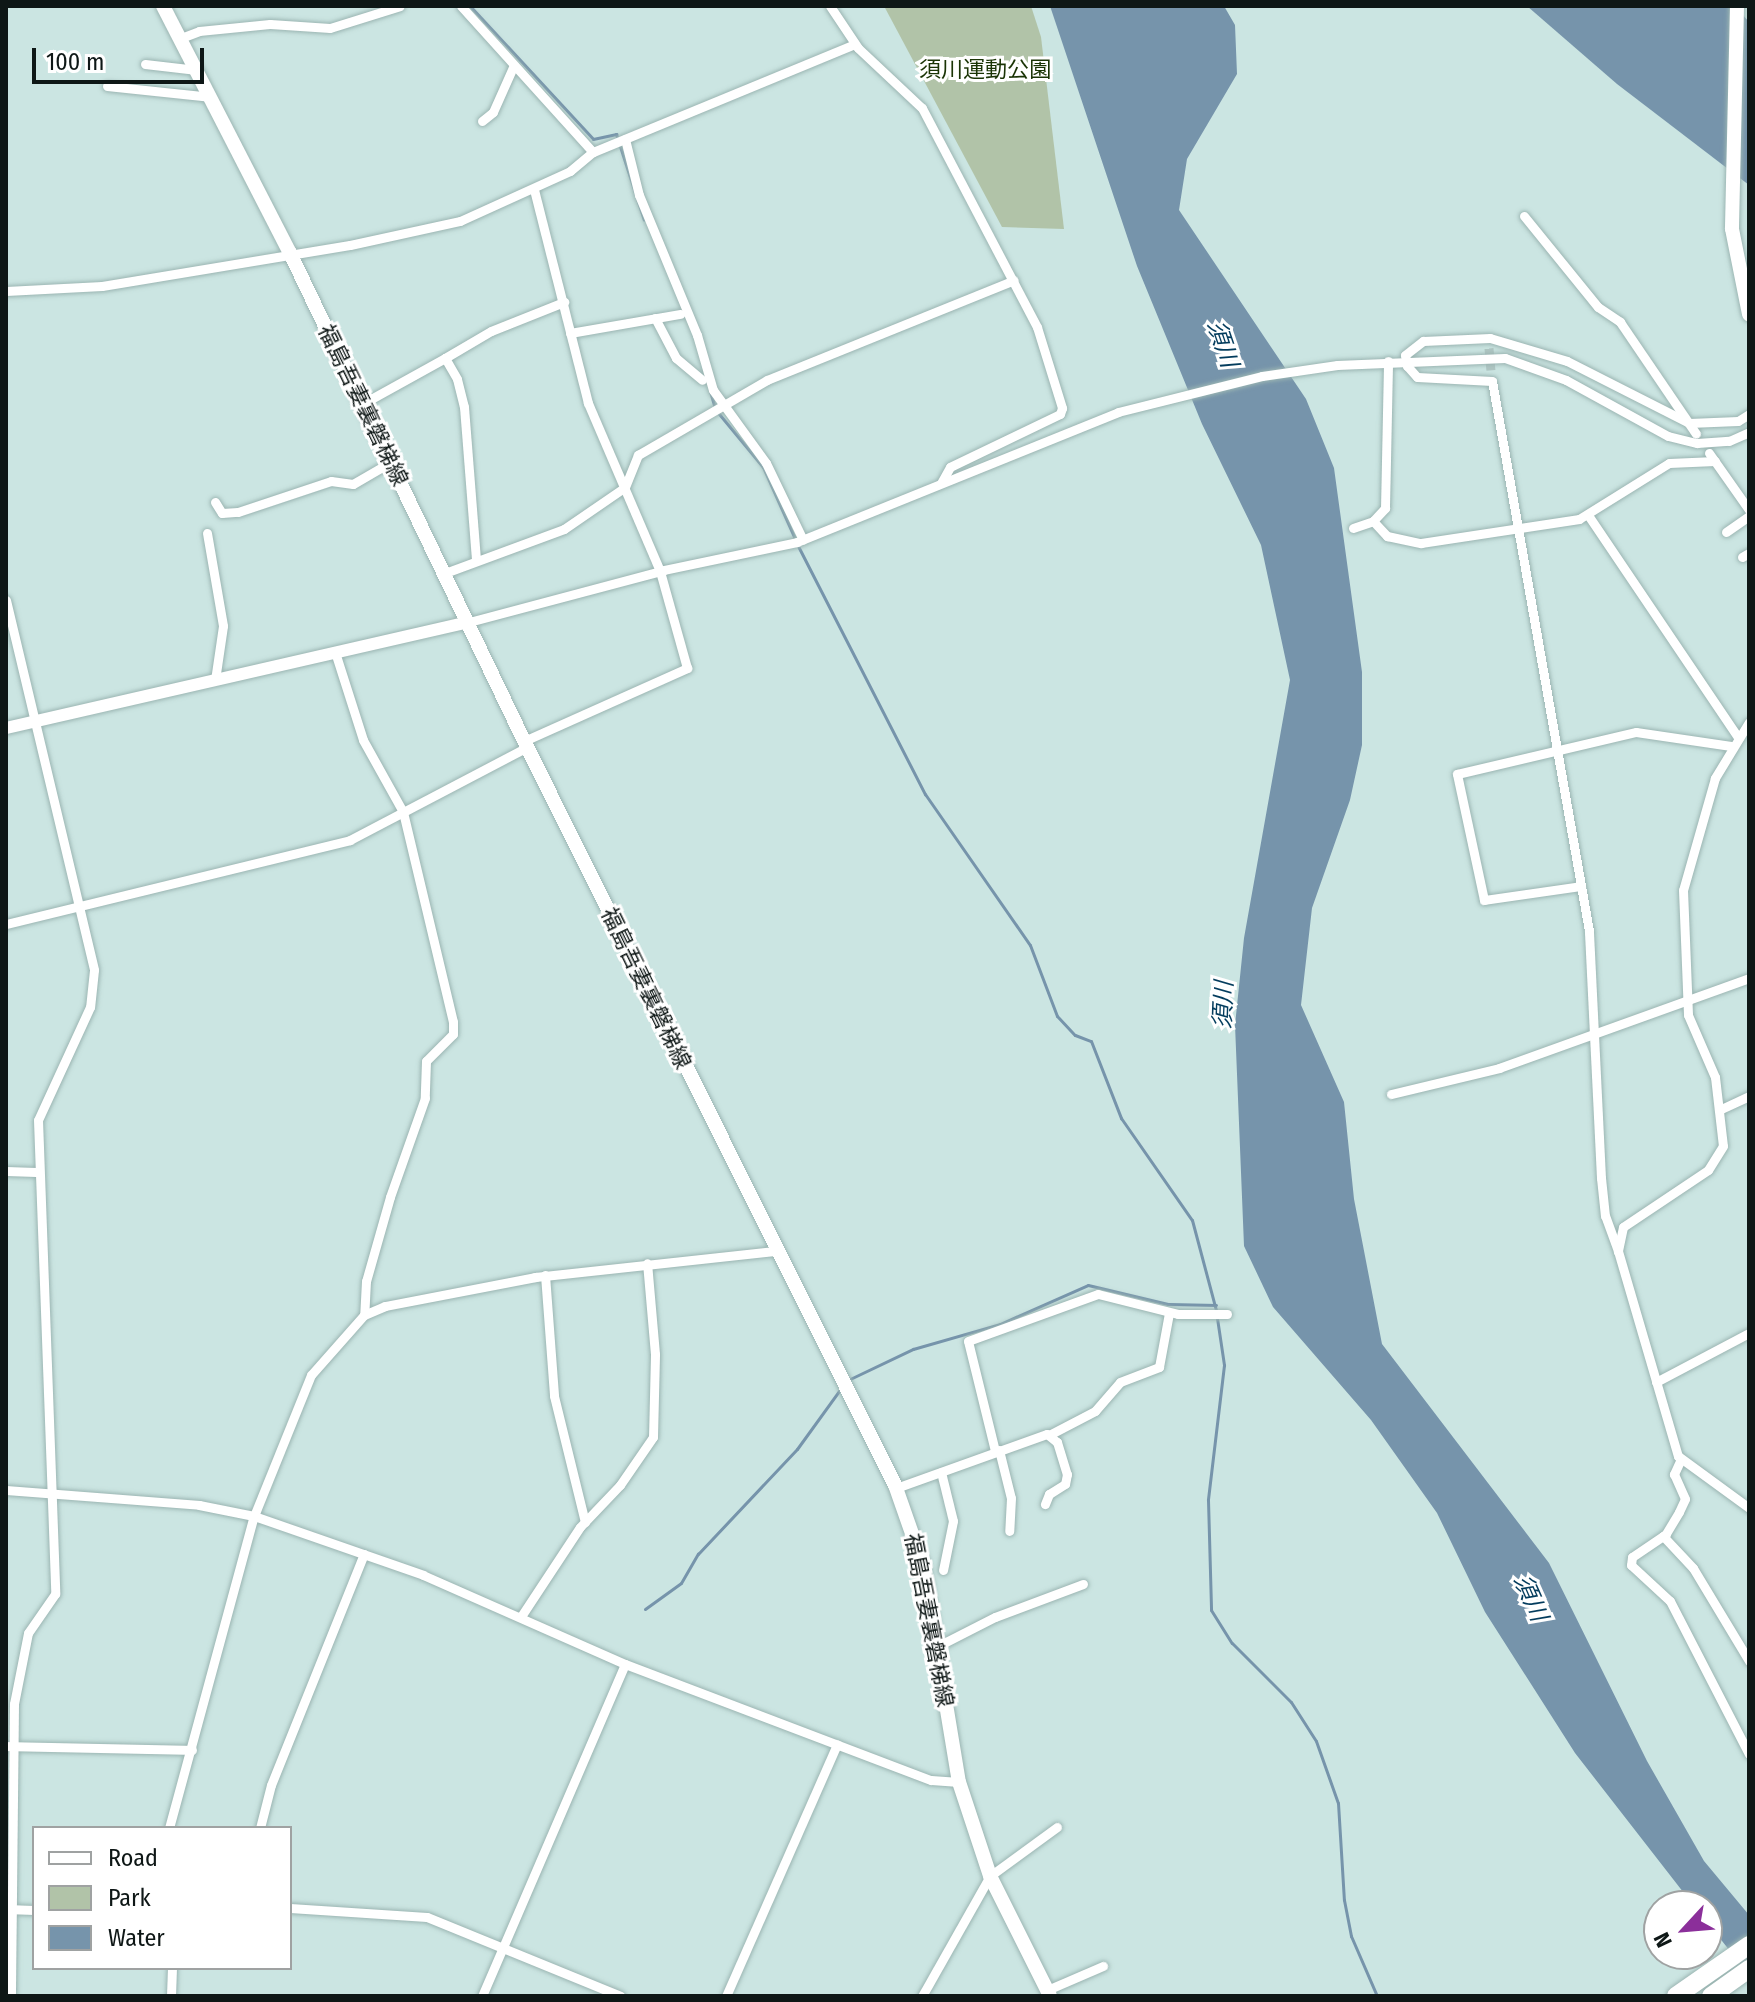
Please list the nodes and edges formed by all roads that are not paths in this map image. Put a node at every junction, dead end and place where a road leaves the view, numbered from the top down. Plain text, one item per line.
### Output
1 (163, 6) edge
2 (400, 6) edge
3 (461, 6) edge
4 (830, 6) edge
5 (1737, 6) edge
6 (181, 38) junction
7 (855, 44) junction
8 (145, 64) dead end
9 (513, 67) junction
10 (197, 70) junction
11 (107, 86) dead end
12 (211, 97) junction
13 (482, 121) dead end
14 (625, 139) junction
15 (593, 152) junction
16 (534, 189) junction
17 (1524, 216) dead end
18 (290, 253) junction
19 (1014, 280) junction
20 (6, 291) edge
21 (564, 302) junction
22 (680, 314) dead end
23 (1749, 314) edge
24 (655, 318) junction
25 (570, 333) junction
26 (445, 358) junction
27 (1405, 360) junction
28 (1388, 361) junction
29 (702, 380) dead end
30 (362, 404) junction
31 (720, 405) junction
32 (1749, 414) edge
33 (1689, 423) junction
34 (1749, 432) edge
35 (1696, 434) dead end
36 (391, 462) junction
37 (941, 483) junction
38 (625, 487) junction
39 (215, 502) dead end
40 (1749, 513) edge
41 (1588, 515) junction
42 (1373, 521) junction
43 (1519, 526) junction
44 (1353, 528) dead end
45 (1726, 532) dead end
46 (207, 533) dead end
47 (803, 540) junction
48 (476, 560) junction
49 (660, 571) junction
50 (445, 573) junction
51 (6, 600) edge
52 (469, 622) junction
53 (335, 652) junction
54 (215, 680) junction
55 (37, 721) junction
56 (1749, 722) edge
57 (6, 728) edge
58 (1737, 736) junction
59 (525, 744) junction
60 (1731, 746) junction
61 (1559, 751) junction
62 (403, 812) junction
63 (1581, 886) junction
64 (82, 906) junction
65 (6, 924) edge
66 (1749, 978) edge
67 (1686, 998) junction
68 (1591, 1035) junction
69 (1391, 1094) dead end
70 (1749, 1096) edge
71 (1719, 1110) junction
72 (6, 1171) edge
73 (36, 1172) junction
74 (775, 1251) junction
75 (1618, 1251) junction
76 (647, 1263) junction
77 (545, 1275) junction
78 (1169, 1313) junction
79 (1227, 1314) dead end
80 (364, 1315) junction
81 (1749, 1333) edge
82 (1656, 1382) junction
83 (1049, 1435) junction
84 (997, 1450) junction
85 (1681, 1459) junction
86 (941, 1472) junction
87 (896, 1488) junction
88 (6, 1490) edge
89 (51, 1496) junction
90 (1045, 1504) dead end
91 (1749, 1508) edge
92 (254, 1516) junction
93 (585, 1522) junction
94 (1009, 1531) dead end
95 (1663, 1536) junction
96 (364, 1554) junction
97 (943, 1570) dead end
98 (1083, 1584) dead end
99 (522, 1615) junction
100 (936, 1647) junction
101 (1749, 1661) edge
102 (625, 1664) junction
103 (837, 1744) junction
104 (9, 1746) edge
105 (192, 1750) junction
106 (1749, 1754) edge
107 (959, 1782) junction
108 (170, 1826) edge
109 (261, 1826) edge
110 (1057, 1827) dead end
111 (990, 1876) junction
112 (292, 1908) edge
113 (8, 1909) edge
114 (32, 1910) edge
115 (1749, 1945) edge
116 (502, 1948) junction
117 (1103, 1966) dead end
118 (1749, 1969) edge
119 (172, 1970) edge
120 (1048, 1993) edge
121 (11, 1996) edge
122 (171, 1996) edge
123 (482, 1996) edge
124 (621, 1996) edge
125 (726, 1996) edge
126 (922, 1996) edge
127 (1676, 1996) edge
128 (1711, 1996) edge

1 - 6 main road, 福島吾妻裏磐梯線
2 - 6 street
3 - 9 street
4 - 7 street
5 - 23 main road
6 - 10 main road, 福島吾妻裏磐梯線
7 - 14 street
7 - 19 street
8 - 10 street
9 - 13 street
9 - 15 street
10 - 12 main road, 福島吾妻裏磐梯線
11 - 12 street
12 - 18 main road, 福島吾妻裏磐梯線
14 - 15 street
14 - 31 street
15 - 16 street
16 - 18 street
16 - 21 street
17 - 33 street
18 - 20 street
18 - 30 main road, 福島吾妻裏磐梯線
19 - 31 street
19 - 37 street
21 - 25 street
21 - 26 street
22 - 24 street
24 - 25 street
24 - 29 street
25 - 38 street
26 - 30 street
26 - 48 street
27 - 28 street
27 - 33 street
27 - 34 street
27 - 43 street
28 - 37 street
28 - 42 street
30 - 36 main road, 福島吾妻裏磐梯線
31 - 38 street
31 - 47 street
32 - 33 street
33 - 35 street
36 - 39 street
36 - 50 main road, 福島吾妻裏磐梯線
37 - 47 street
38 - 48 street
38 - 49 street
40 - 41 street
40 - 45 street
41 - 43 street
41 - 58 street
42 - 43 street
42 - 44 street
43 - 61 street
46 - 54 street
47 - 49 street
48 - 50 street
49 - 52 street
49 - 59 street
50 - 52 main road, 福島吾妻裏磐梯線
51 - 55 street
52 - 53 street
52 - 59 main road, 福島吾妻裏磐梯線
53 - 54 street
53 - 62 street
54 - 55 street
55 - 57 street
55 - 64 street
56 - 58 street
58 - 60 street
59 - 62 street
59 - 74 main road, 福島吾妻裏磐梯線
60 - 61 street
60 - 67 street
61 - 63 street
61 - 63 street
62 - 64 street
62 - 80 street
63 - 68 street
64 - 65 street
64 - 73 street
66 - 67 street
67 - 68 street
67 - 71 street
68 - 69 street
68 - 75 street
70 - 71 street
71 - 75 street
72 - 73 street
73 - 89 street
74 - 76 street
74 - 87 main road, 福島吾妻裏磐梯線
75 - 82 street
76 - 77 street
76 - 93 street
77 - 80 street
77 - 93 street
78 - 79 street
78 - 83 street
78 - 84 street
80 - 92 street
81 - 82 street
82 - 85 street
83 - 84 street
83 - 90 street
84 - 86 street
84 - 94 street
85 - 91 street
85 - 95 street
86 - 87 street
86 - 97 street
87 - 100 main road, 福島吾妻裏磐梯線
88 - 89 street
89 - 92 street
89 - 104 street
92 - 96 street
92 - 105 street
93 - 99 street
95 - 101 street
95 - 106 street
96 - 99 street
96 - 109 street
98 - 100 street
99 - 102 street
100 - 107 main road, 福島吾妻裏磐梯線
102 - 103 street
102 - 116 street
103 - 107 street
103 - 125 street
104 - 105 street
104 - 113 street
105 - 108 street
107 - 111 main road, 福島吾妻裏磐梯線
110 - 111 street
111 - 120 main road, 福島吾妻裏磐梯線
111 - 126 street
112 - 116 street
113 - 114 street
113 - 121 street
115 - 127 highway
116 - 123 street
116 - 124 street
117 - 120 street
118 - 128 highway
119 - 122 street

